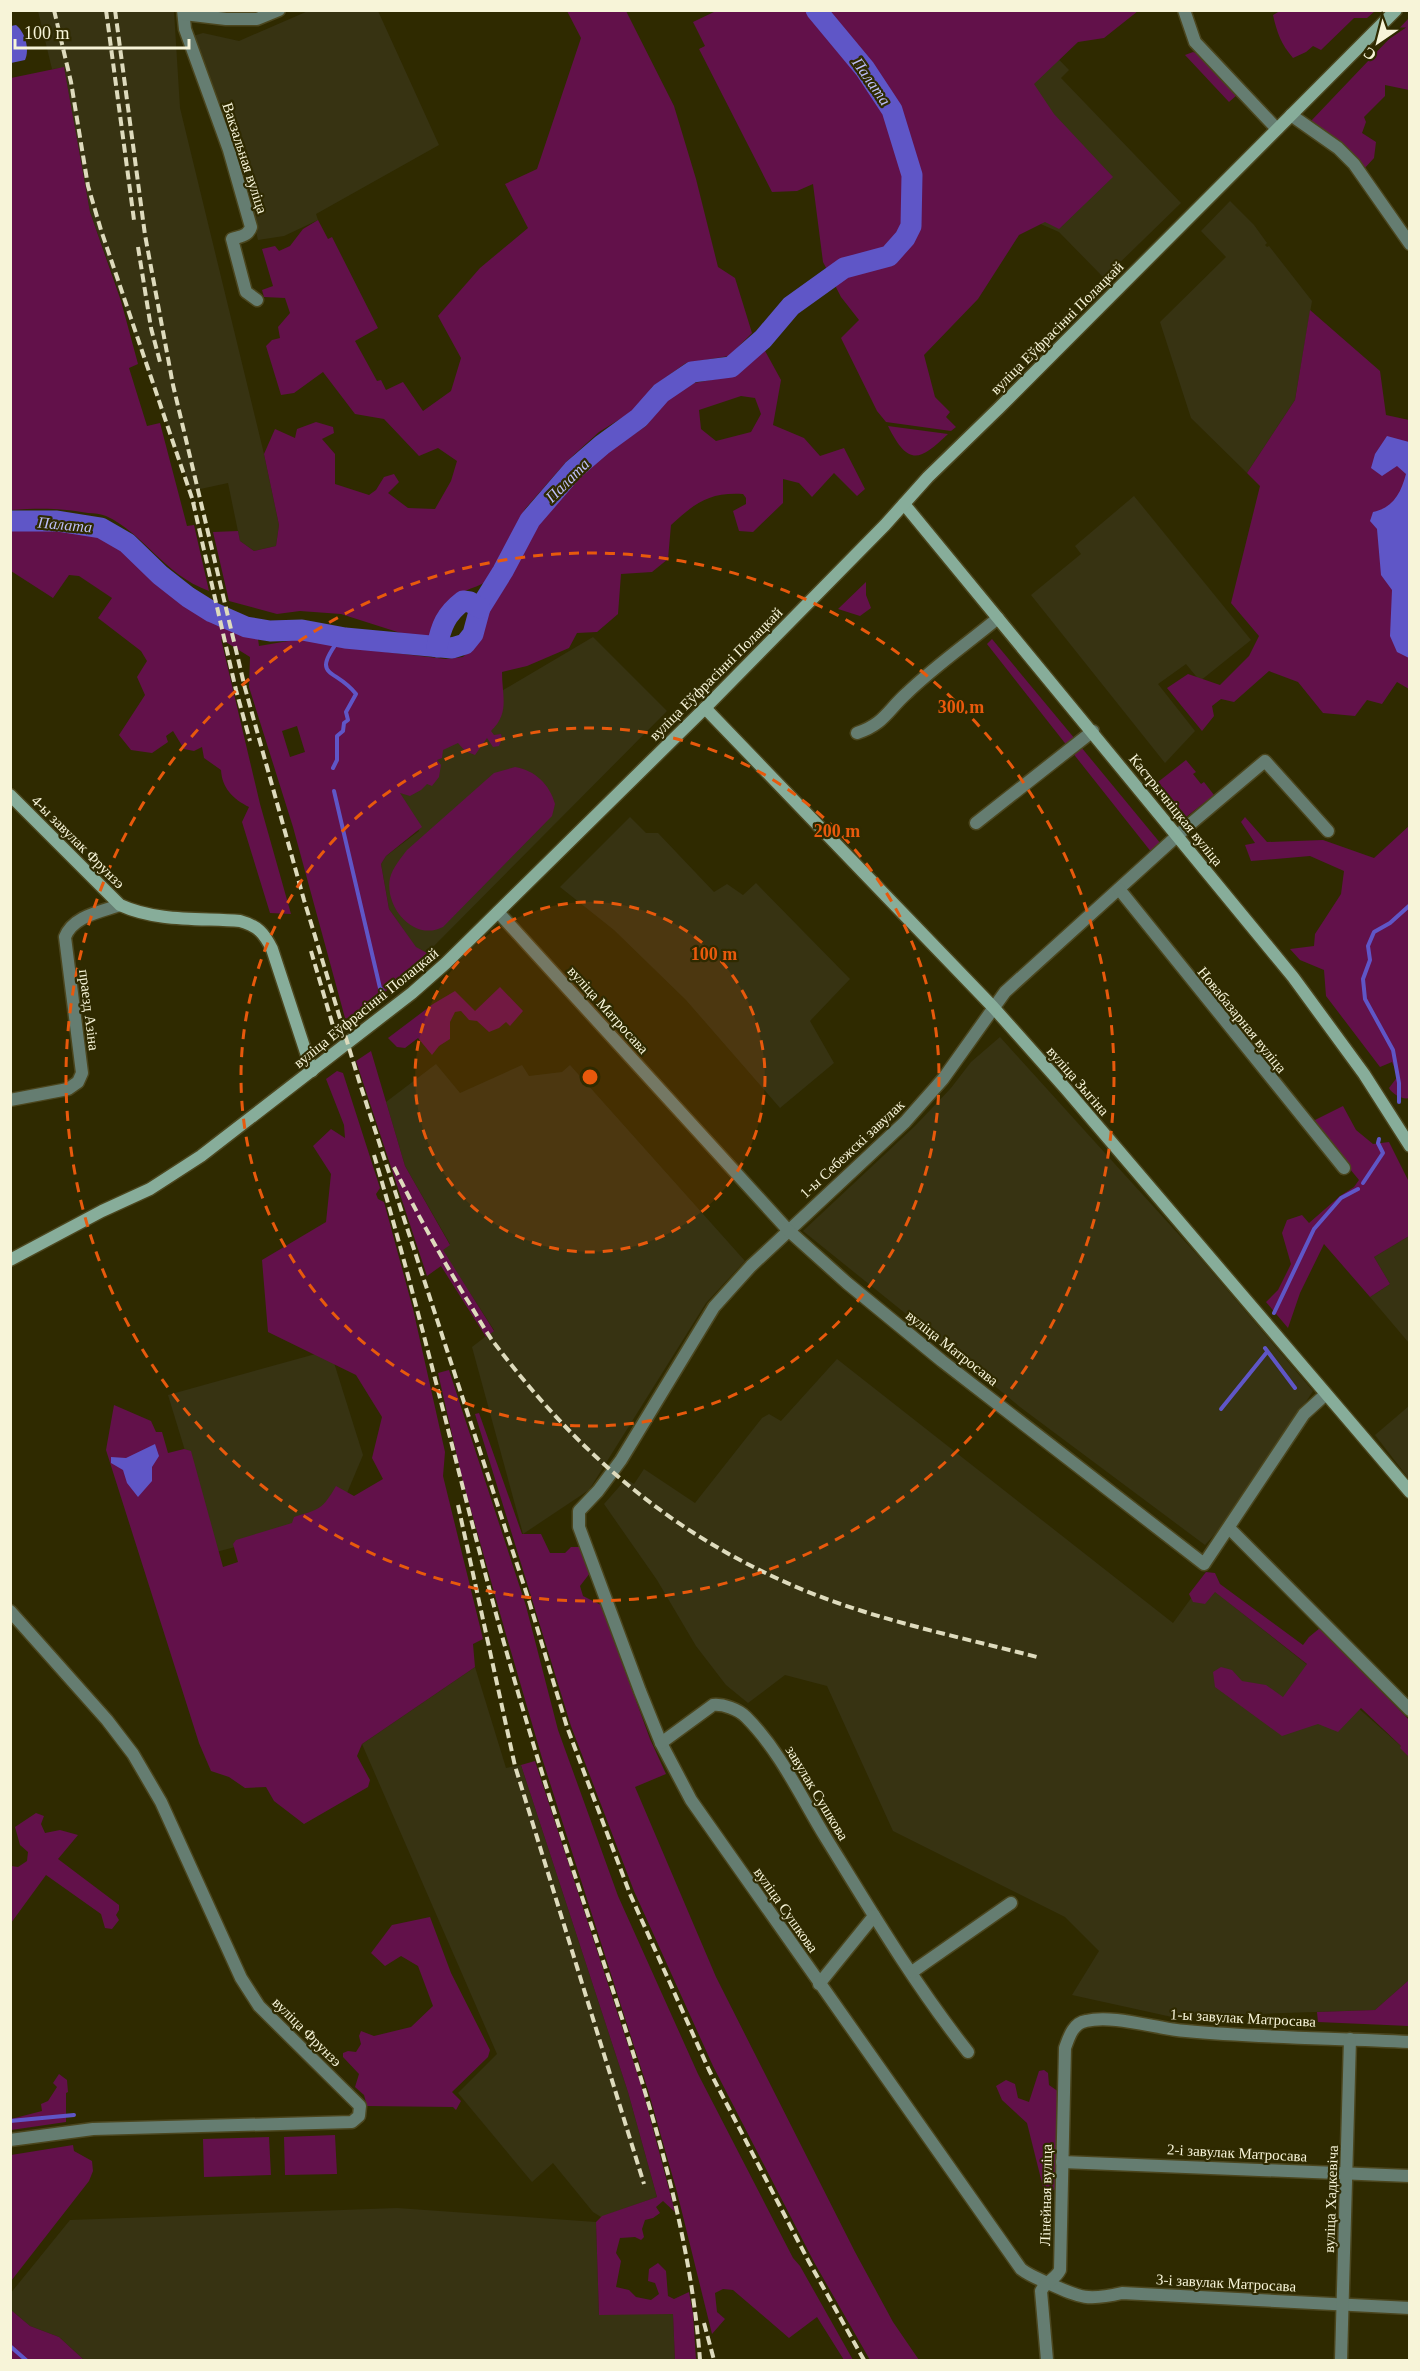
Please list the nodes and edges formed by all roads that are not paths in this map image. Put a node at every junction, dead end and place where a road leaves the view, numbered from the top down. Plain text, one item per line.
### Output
1 (279, 10) edge
2 (1184, 10) edge
3 (1396, 10) edge
4 (183, 12) edge
5 (1291, 115) junction
6 (1277, 129) junction
7 (1410, 244) edge
8 (257, 300) dead end
9 (904, 504) junction
10 (998, 618) junction
11 (705, 708) junction
12 (1093, 731) junction
13 (856, 733) dead end
14 (10, 795) edge
15 (976, 824) dead end
16 (1328, 831) dead end
17 (1178, 836) junction
18 (1119, 889) junction
19 (120, 905) junction
20 (498, 912) junction
21 (993, 1007) junction
22 (312, 1071) junction
23 (10, 1100) edge
24 (1410, 1146) edge
25 (1344, 1168) dead end
26 (788, 1230) junction
27 (10, 1260) edge
28 (1326, 1394) junction
29 (1410, 1492) edge
30 (579, 1510) joint
31 (1229, 1528) junction
32 (10, 1611) edge
33 (1410, 1710) edge
34 (662, 1743) junction
35 (1011, 1903) dead end
36 (874, 1916) junction
37 (912, 1972) junction
38 (819, 1984) junction
39 (1077, 2025) joint
40 (1350, 2039) junction
41 (1410, 2042) edge
42 (968, 2052) dead end
43 (10, 2140) edge
44 (1062, 2162) junction
45 (1348, 2174) junction
46 (1410, 2176) edge
47 (1046, 2282) junction
48 (1342, 2303) junction
49 (1410, 2308) edge
50 (1047, 2361) edge
51 (1341, 2361) edge

1 - 4 street
2 - 6 street
3 - 5 main road, вуліца Еўфрасінні Полацкай
4 - 8 street, Вакзальная вуліца
5 - 6 main road, вуліца Еўфрасінні Полацкай
5 - 7 street
6 - 9 main road, вуліца Еўфрасінні Полацкай
9 - 10 main road, Кастрычніцкая вуліца
9 - 11 main road, вуліца Еўфрасінні Полацкай
10 - 12 main road, Кастрычніцкая вуліца
10 - 13 street
11 - 20 main road, вуліца Еўфрасінні Полацкай
11 - 21 main road, вуліца Зыгіна
12 - 15 street
12 - 17 main road, Кастрычніцкая вуліца
14 - 19 main road, 4-ы завулак Фрунзэ
16 - 17 street, 1-ы Себежскі завулак
17 - 18 street, 1-ы Себежскі завулак
17 - 24 main road, Кастрычніцкая вуліца
18 - 21 street, 1-ы Себежскі завулак
18 - 25 street, Новабазарная вуліца
19 - 22 main road, 4-ы завулак Фрунзэ
19 - 23 street, праезд Азіна
20 - 22 main road, вуліца Еўфрасінні Полацкай
20 - 26 street, вуліца Матросава
21 - 26 street, 1-ы Себежскі завулак
21 - 28 main road, вуліца Зыгіна
22 - 27 main road, вуліца Еўфрасінні Полацкай
26 - 30 street, 1-ы Себежскі завулак
26 - 31 street, вуліца Матросава
28 - 29 main road, вуліца Зыгіна
28 - 31 street
30 - 34 street, вуліца Сушкова
31 - 33 street
32 - 43 street, вуліца Фрунзэ
34 - 36 street, завулак Сушкова
34 - 38 street, вуліца Сушкова
35 - 37 street
36 - 37 street, завулак Сушкова
36 - 38 street
37 - 42 street, завулак Сушкова
38 - 47 street, вуліца Сушкова
39 - 40 street, 1-ы завулак Матросава
39 - 44 street, Лінейная вуліца
40 - 41 street, 1-ы завулак Матросава
40 - 45 street, вуліца Хадкевіча
44 - 45 street, 2-і завулак Матросава
44 - 47 street, Лінейная вуліца
45 - 46 street, 2-і завулак Матросава
45 - 48 street, вуліца Хадкевіча
47 - 48 street, 3-і завулак Матросава
47 - 50 street, Лінейная вуліца
48 - 49 street, 3-і завулак Матросава
48 - 51 street, вуліца Хадкевіча

